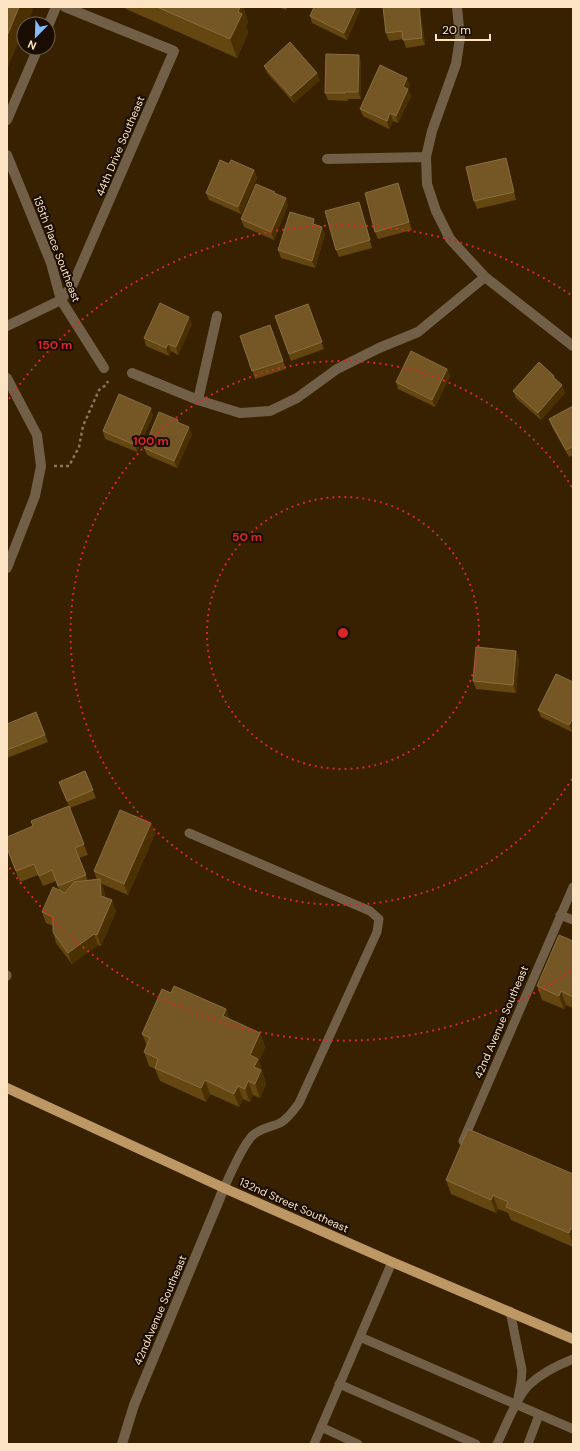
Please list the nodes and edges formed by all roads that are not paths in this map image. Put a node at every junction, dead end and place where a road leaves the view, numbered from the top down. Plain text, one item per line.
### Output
1 (65, 7) edge
2 (457, 7) edge
3 (35, 56) edge
4 (7, 120) edge
5 (7, 155) edge
6 (426, 157) junction
7 (327, 158) dead end
8 (485, 276) junction
9 (61, 300) junction
10 (217, 316) dead end
11 (7, 326) edge
12 (573, 346) edge
13 (104, 368) dead end
14 (132, 372) dead end
15 (7, 378) edge
16 (198, 400) junction
17 (7, 568) edge
18 (189, 833) dead end
19 (573, 887) edge
20 (560, 915) junction
21 (573, 920) edge
22 (7, 1088) edge
23 (460, 1148) edge
24 (224, 1188) junction
25 (392, 1262) junction
26 (510, 1311) junction
27 (360, 1337) junction
28 (573, 1339) edge
29 (573, 1359) edge
30 (340, 1384) junction
31 (516, 1405) junction
32 (539, 1415) junction
33 (321, 1427) junction
34 (573, 1429) edge
35 (122, 1444) edge
36 (314, 1444) edge
37 (358, 1444) edge
38 (476, 1444) edge
39 (497, 1444) edge
40 (528, 1444) edge

1 - 9 street, 44th Drive Southeast
2 - 6 street
3 - 4 street
5 - 9 street, 135th Place Southeast
6 - 7 street
6 - 8 street
8 - 12 street
8 - 16 street
9 - 11 street, 44th Drive Southeast
9 - 13 street, 135th Place Southeast
10 - 16 street
14 - 16 street
15 - 17 street
18 - 24 lane
19 - 20 lane, 42nd Avenue Southeast
20 - 21 lane
20 - 23 lane, 42nd Avenue Southeast
22 - 24 main road, 132nd Street Southeast
24 - 25 main road, 132nd Street Southeast
24 - 35 street, 42ndAvenue Southeast
25 - 26 main road, 132nd Street Southeast
25 - 27 lane
26 - 28 main road, 132nd Street Southeast
26 - 31 lane
27 - 30 lane
27 - 31 lane
29 - 31 lane
30 - 33 lane
30 - 38 lane
31 - 32 lane
31 - 39 lane
32 - 34 lane
32 - 40 lane
33 - 36 lane
33 - 37 lane

